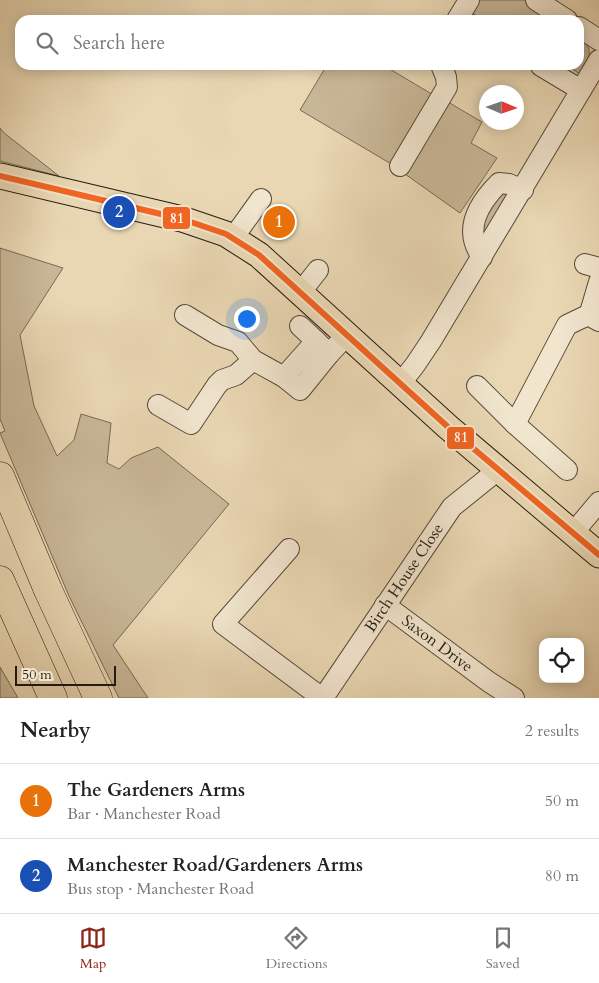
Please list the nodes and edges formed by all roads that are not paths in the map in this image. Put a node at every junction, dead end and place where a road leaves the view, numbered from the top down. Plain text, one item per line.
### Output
1 (469, 0) edge
2 (536, 0) edge
3 (460, 15) edge
4 (559, 15) edge
5 (584, 30) edge
6 (599, 40) edge
7 (599, 60) edge
8 (443, 70) edge
9 (548, 70) edge
10 (581, 90) junction
11 (400, 166) dead end
12 (0, 176) edge
13 (523, 190) junction
14 (261, 199) dead end
15 (233, 238) junction
16 (482, 257) junction
17 (318, 270) dead end
18 (599, 282) edge
19 (300, 292) junction
20 (185, 315) dead end
21 (594, 318) edge
22 (300, 326) dead end
23 (347, 335) junction
24 (322, 348) junction
25 (253, 360) junction
26 (400, 384) junction
27 (477, 386) dead end
28 (158, 405) dead end
29 (515, 424) junction
30 (498, 470) junction
31 (567, 470) dead end
32 (0, 476) edge
33 (599, 502) edge
34 (573, 533) junction
35 (289, 549) dead end
36 (599, 555) edge
37 (0, 580) edge
38 (386, 605) junction
39 (54, 698) edge
40 (98, 698) edge
41 (322, 698) edge
42 (514, 698) edge

1 - 3 street
2 - 4 street
5 - 6 street
7 - 10 street
8 - 11 street
9 - 10 street
10 - 13 street
12 - 15 main road
13 - 16 street
13 - 16 street
14 - 15 street
15 - 19 main road
16 - 26 street
17 - 19 street
18 - 21 street
19 - 23 main road
20 - 25 street
21 - 29 street
22 - 24 street
23 - 24 street
23 - 26 main road
24 - 25 street
25 - 28 street
26 - 30 main road
27 - 29 street
29 - 31 street
30 - 34 main road
30 - 38 street, Birch House Close
32 - 40 highway
33 - 34 street
34 - 36 main road
35 - 41 street
37 - 39 highway
38 - 41 street, Birch House Close
38 - 42 street, Saxon Drive

